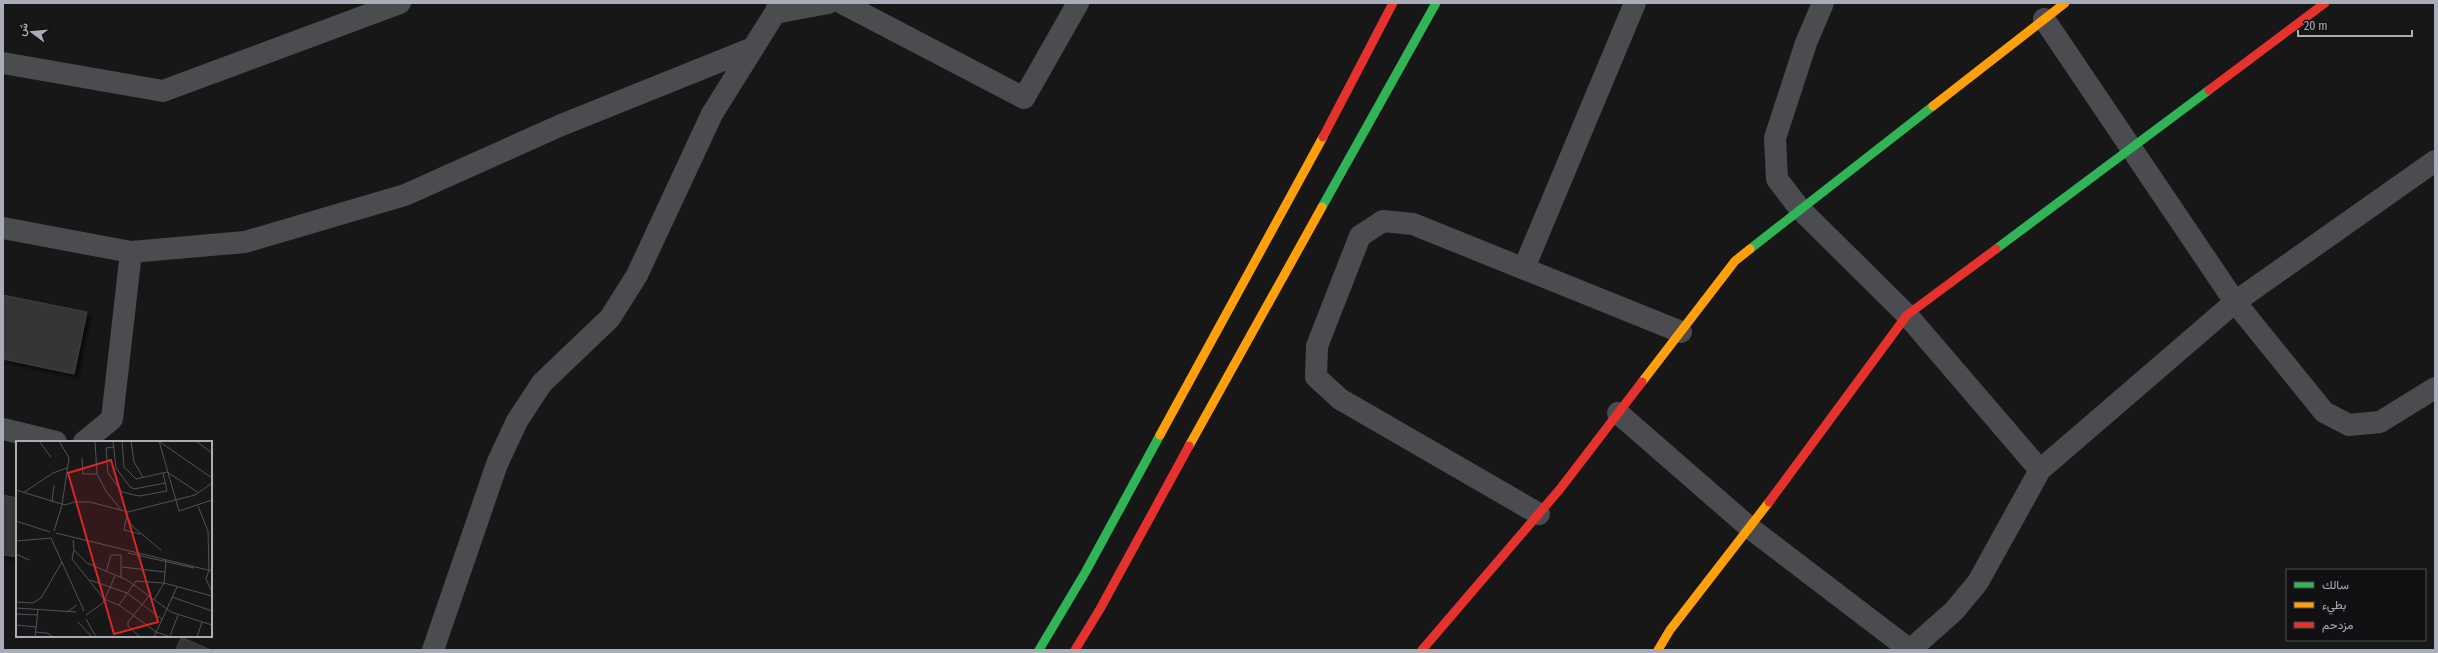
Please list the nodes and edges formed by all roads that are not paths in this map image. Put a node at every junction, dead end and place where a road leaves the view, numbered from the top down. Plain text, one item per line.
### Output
1 (400, 3) edge
2 (828, 3) edge
3 (842, 3) edge
4 (1078, 3) edge
5 (1393, 3) edge
6 (1436, 3) edge
7 (1635, 3) edge
8 (1823, 3) edge
9 (2065, 3) edge
10 (2325, 3) edge
11 (777, 8) edge
12 (2044, 19) junction
13 (753, 48) junction
14 (3, 63) edge
15 (2132, 148) junction
16 (2435, 162) edge
17 (1800, 209) junction
18 (3, 228) edge
19 (131, 252) junction
20 (1524, 268) junction
21 (2234, 302) junction
22 (1907, 315) junction
23 (1680, 332) junction
24 (2435, 388) edge
25 (1618, 413) junction
26 (3, 429) edge
27 (52, 441) edge
28 (85, 441) edge
29 (2040, 470) junction
30 (1539, 514) junction
31 (1750, 528) junction
32 (433, 650) edge
33 (1039, 650) edge
34 (1075, 650) edge
35 (1422, 650) edge
36 (1658, 650) edge
37 (1910, 650) edge

1 - 14 street
2 - 11 street
3 - 4 street
5 - 33 street
6 - 34 street
7 - 20 street
8 - 17 street
9 - 12 street
10 - 15 street
11 - 13 street
12 - 15 street
12 - 17 street
13 - 19 street
13 - 32 street
15 - 21 street
15 - 22 street
16 - 21 street
17 - 22 street
17 - 23 street
18 - 19 street
19 - 28 street
20 - 23 street
20 - 30 street
21 - 24 street
21 - 29 street
22 - 29 street
22 - 31 street
23 - 25 street
25 - 30 street
25 - 31 street
26 - 27 street
29 - 37 street
30 - 35 street
31 - 36 street
31 - 37 street

